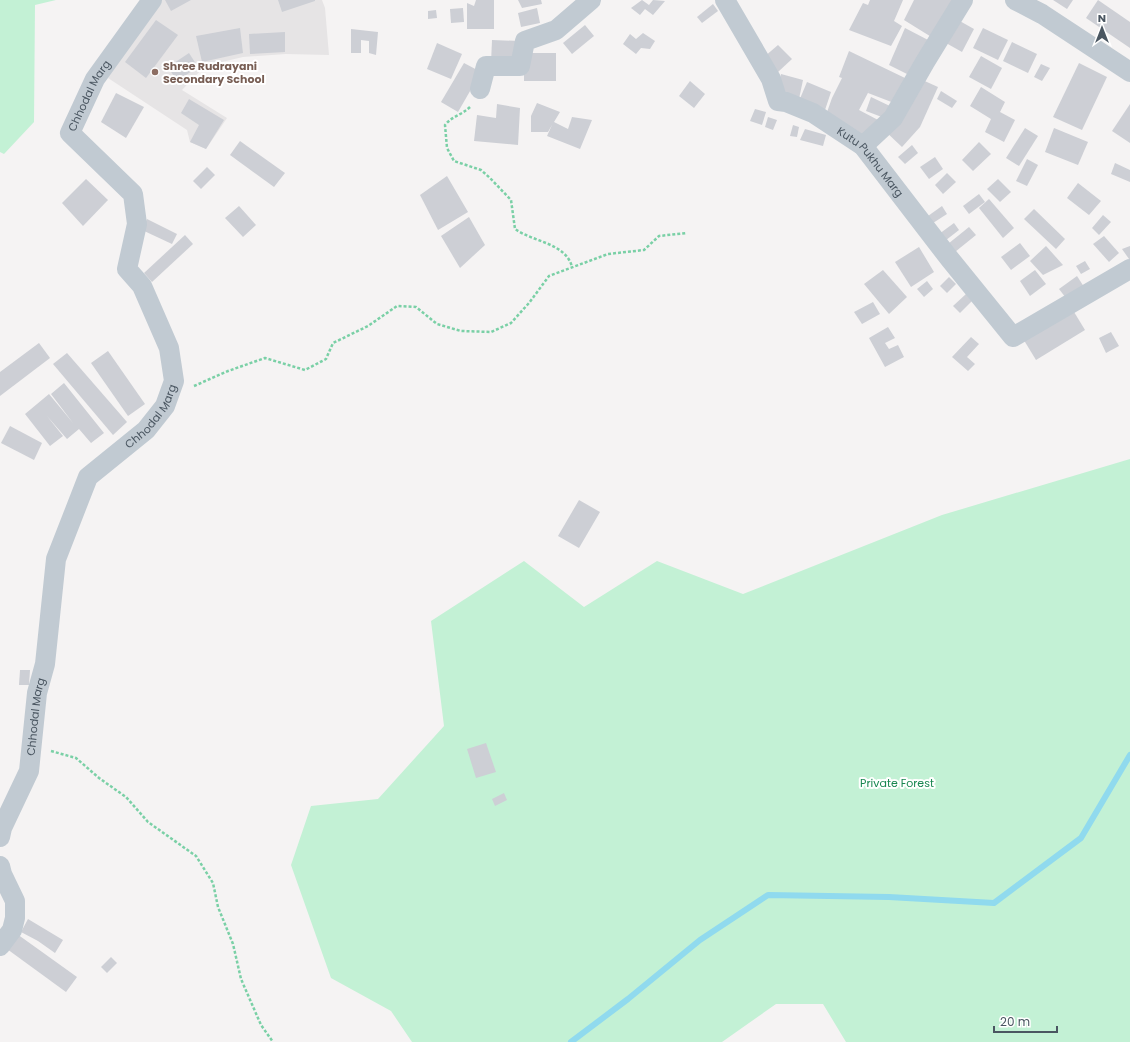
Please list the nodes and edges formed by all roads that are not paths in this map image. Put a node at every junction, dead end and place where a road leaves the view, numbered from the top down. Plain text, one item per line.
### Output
1 (152, 0) edge
2 (591, 0) edge
3 (725, 0) edge
4 (962, 0) edge
5 (1015, 0) edge
6 (1130, 72) edge
7 (480, 89) road end
8 (862, 146) junction
9 (1130, 269) edge
10 (0, 837) edge
11 (0, 866) edge
12 (0, 946) edge

1 - 10 street, Chhodal Marg
2 - 7 street
3 - 8 street, Kutu Pukhu Marg
4 - 8 street
5 - 6 street
8 - 9 street, Kutu Pukhu Marg
11 - 12 street

